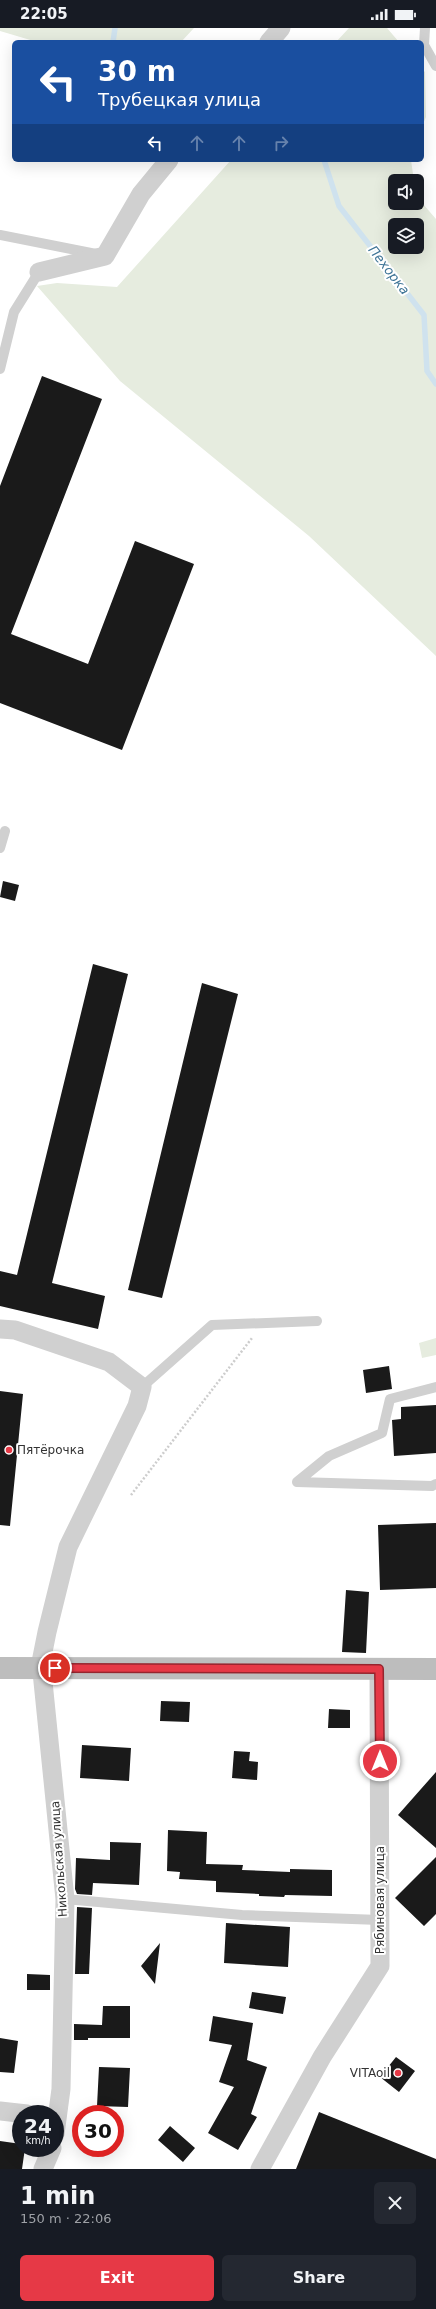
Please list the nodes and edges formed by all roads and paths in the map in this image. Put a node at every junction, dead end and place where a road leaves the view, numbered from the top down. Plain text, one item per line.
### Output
1 (281, 28) edge
2 (425, 28) edge
3 (271, 40) edge
4 (436, 66) edge
5 (167, 162) edge
6 (0, 235) edge
7 (105, 256) junction
8 (39, 272) joint
9 (0, 369) edge
10 (5, 831) dead end
11 (0, 845) edge
12 (317, 1321) dead end
13 (263, 1323) junction
14 (0, 1329) edge
15 (436, 1386) edge
16 (142, 1387) junction
17 (436, 1484) edge
18 (130, 1495) dead end
19 (0, 1668) edge
20 (42, 1668) junction
21 (379, 1669) junction
22 (436, 1670) edge
23 (64, 1899) junction
24 (380, 1920) junction
25 (59, 2105) edge
26 (0, 2111) edge
27 (12, 2112) edge
28 (48, 2157) edge
29 (43, 2169) edge
30 (260, 2169) edge

1 - 3 street
2 - 4 lane
5 - 7 street
6 - 7 lane
7 - 8 street
8 - 9 lane
10 - 11 lane
12 - 13 lane
13 - 16 lane
13 - 18 path
14 - 16 street
15 - 17 lane
16 - 20 street, Никольская улица
19 - 20 main road
20 - 21 main road
20 - 23 street, Никольская улица
21 - 22 main road
21 - 24 street, Рябиновая улица
23 - 24 lane
23 - 25 street, Никольская улица
24 - 30 street, Рябиновая улица
26 - 27 street
28 - 29 street

